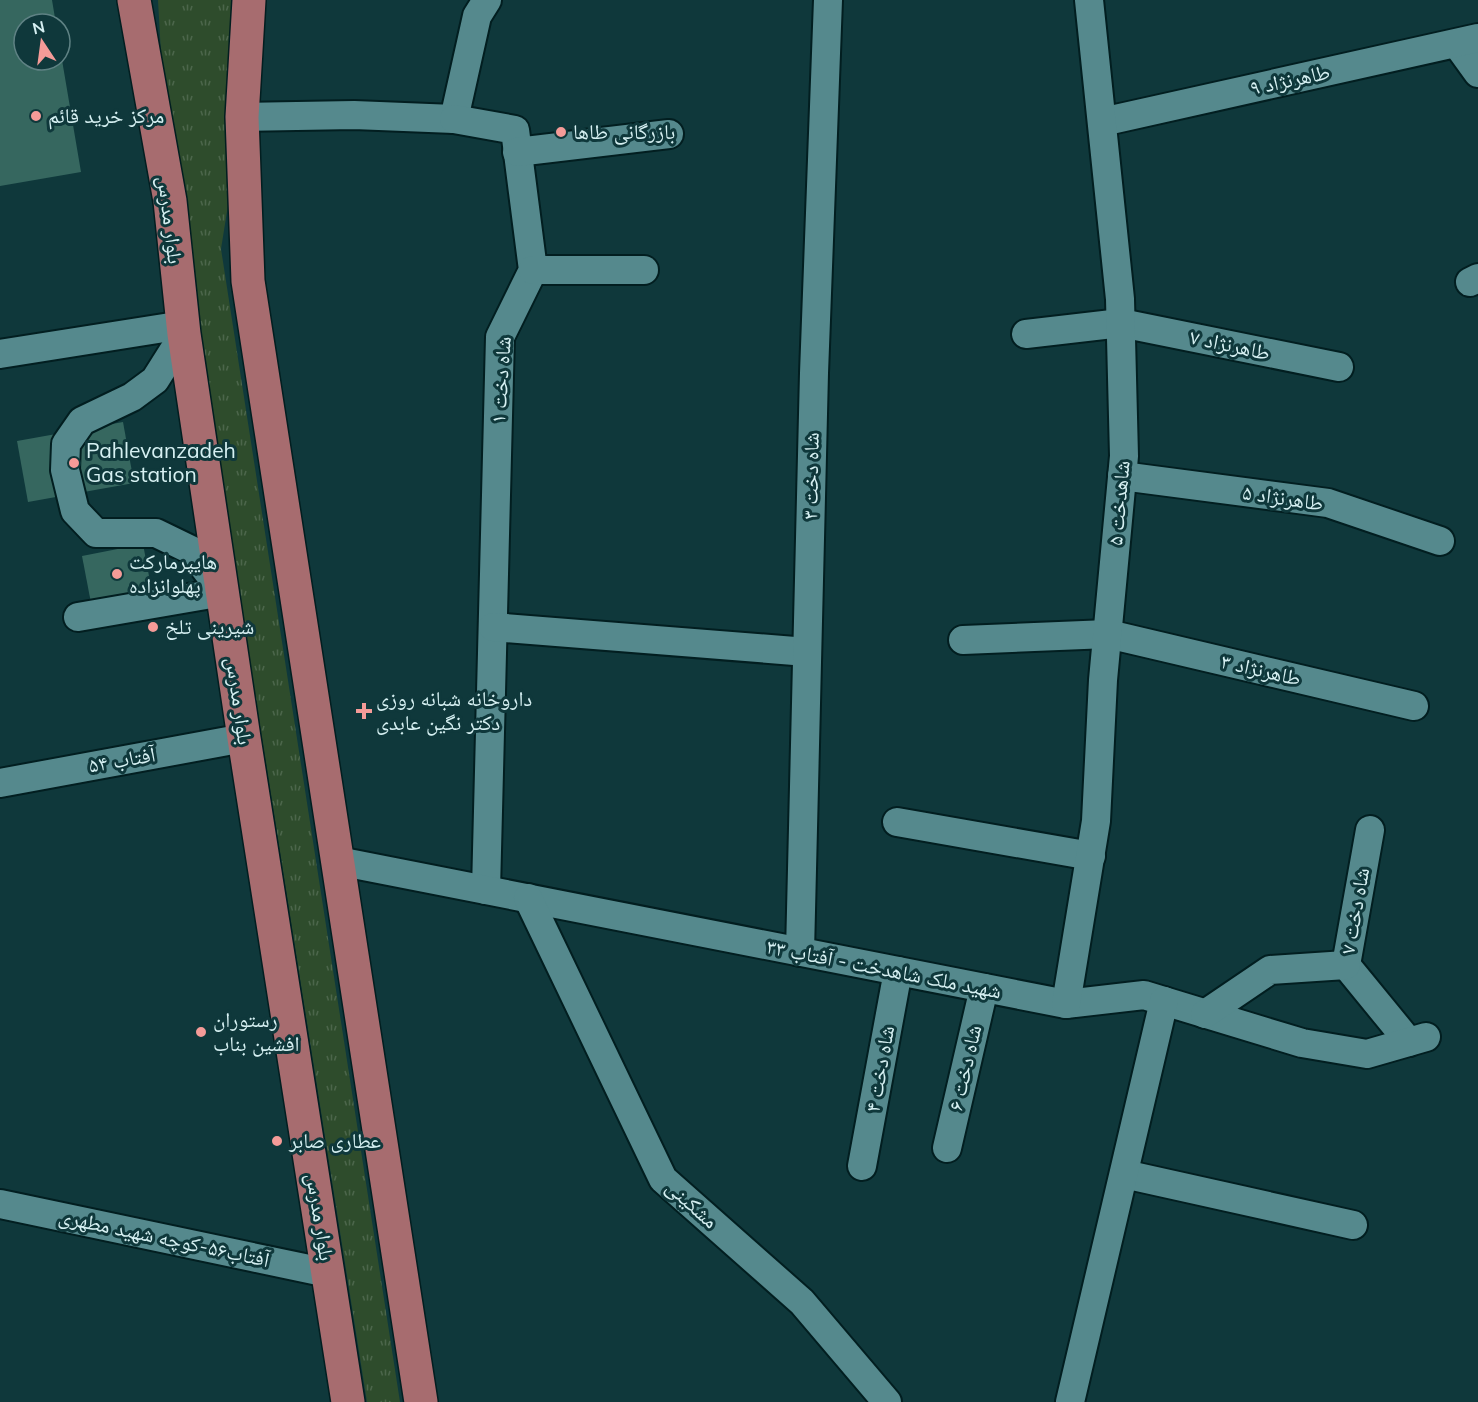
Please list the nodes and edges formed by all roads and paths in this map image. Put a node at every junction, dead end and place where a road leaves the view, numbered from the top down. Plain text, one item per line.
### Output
1 (134, 0) edge
2 (158, 0) edge
3 (249, 0) edge
4 (487, 0) edge
5 (828, 0) edge
6 (1089, 0) edge
7 (1467, 41) edge
8 (1478, 73) edge
9 (242, 117) junction
10 (454, 119) junction
11 (1102, 122) junction
12 (669, 134) dead end
13 (518, 152) junction
14 (170, 201) junction
15 (533, 270) junction
16 (644, 270) dead end
17 (1121, 323) junction
18 (183, 330) junction
19 (1026, 334) dead end
20 (0, 354) edge
21 (1339, 367) dead end
22 (1122, 476) junction
23 (1440, 541) dead end
24 (223, 592) junction
25 (78, 617) dead end
26 (493, 627) junction
27 (1108, 634) junction
28 (963, 640) dead end
29 (807, 652) junction
30 (1413, 706) dead end
31 (244, 738) junction
32 (0, 783) edge
33 (897, 822) dead end
34 (1370, 830) dead end
35 (1090, 856) junction
36 (338, 861) junction
37 (486, 890) junction
38 (528, 898) junction
39 (800, 952) junction
40 (1346, 964) junction
41 (898, 971) junction
42 (984, 988) junction
43 (1164, 1001) junction
44 (1066, 1004) junction
45 (1204, 1014) junction
46 (1418, 1040) joint
47 (947, 1148) dead end
48 (862, 1166) dead end
49 (1124, 1174) junction
50 (0, 1204) edge
51 (1353, 1225) dead end
52 (328, 1273) junction
53 (348, 1402) edge
54 (421, 1402) edge
55 (887, 1402) edge
56 (1070, 1402) edge

1 - 14 main road, بلوار مدرس
2 - 14 main road
3 - 9 main road
4 - 10 street
5 - 29 street, شاه دخت ۳
6 - 11 street, شاهدخت ۵
7 - 8 street
7 - 11 street, طاهرنژاد ۹
9 - 10 street
9 - 36 main road
10 - 13 street
11 - 17 street, شاهدخت ۵
12 - 13 street
13 - 15 street
14 - 18 main road, بلوار مدرس
15 - 16 street
15 - 26 street, شاه دخت ۱
17 - 19 street, طاهرنژاد ۷
17 - 21 street, طاهرنژاد ۷
17 - 22 street, شاهدخت ۵
18 - 20 street
18 - 24 main road, بلوار مدرس
18 - 24 street
22 - 23 street, طاهرنژاد ۵
22 - 27 street, شاهدخت ۵
24 - 25 street
24 - 31 main road, بلوار مدرس
26 - 29 street
26 - 37 street, شاه دخت ۱
27 - 28 street, طاهرنژاد ۳
27 - 30 street, طاهرنژاد ۳
27 - 35 street, شاهدخت ۵
29 - 39 street, شاه دخت ۳
31 - 32 street, آفتاب ۵۴
31 - 52 main road, بلوار مدرس
33 - 35 street
34 - 40 street, شاه دخت ۷
35 - 44 street, شاهدخت ۵
36 - 37 street, شهید ملک شاهدخت - آفتاب ۳۳
36 - 54 main road
37 - 38 street, شهید ملک شاهدخت - آفتاب ۳۳
38 - 39 street, شهید ملک شاهدخت - آفتاب ۳۳
38 - 55 street, مشکینی
39 - 41 street, شهید ملک شاهدخت - آفتاب ۳۳
40 - 45 street
40 - 46 street, شاه دخت ۷
41 - 42 street, شهید ملک شاهدخت - آفتاب ۳۳
41 - 48 street, شاه دخت ۴
42 - 44 street, شهید ملک شاهدخت - آفتاب ۳۳
42 - 47 street, شاه دخت ۶
43 - 44 street, شهید ملک شاهدخت - آفتاب ۳۳
43 - 45 street, شهید ملک شاهدخت - آفتاب ۳۳
43 - 49 street
45 - 46 street, شهید ملک شاهدخت - آفتاب ۳۳
49 - 51 street
49 - 56 street
50 - 52 street, آفتاب۵۶-كوچه شهيد مطهری
52 - 53 main road, بلوار مدرس

